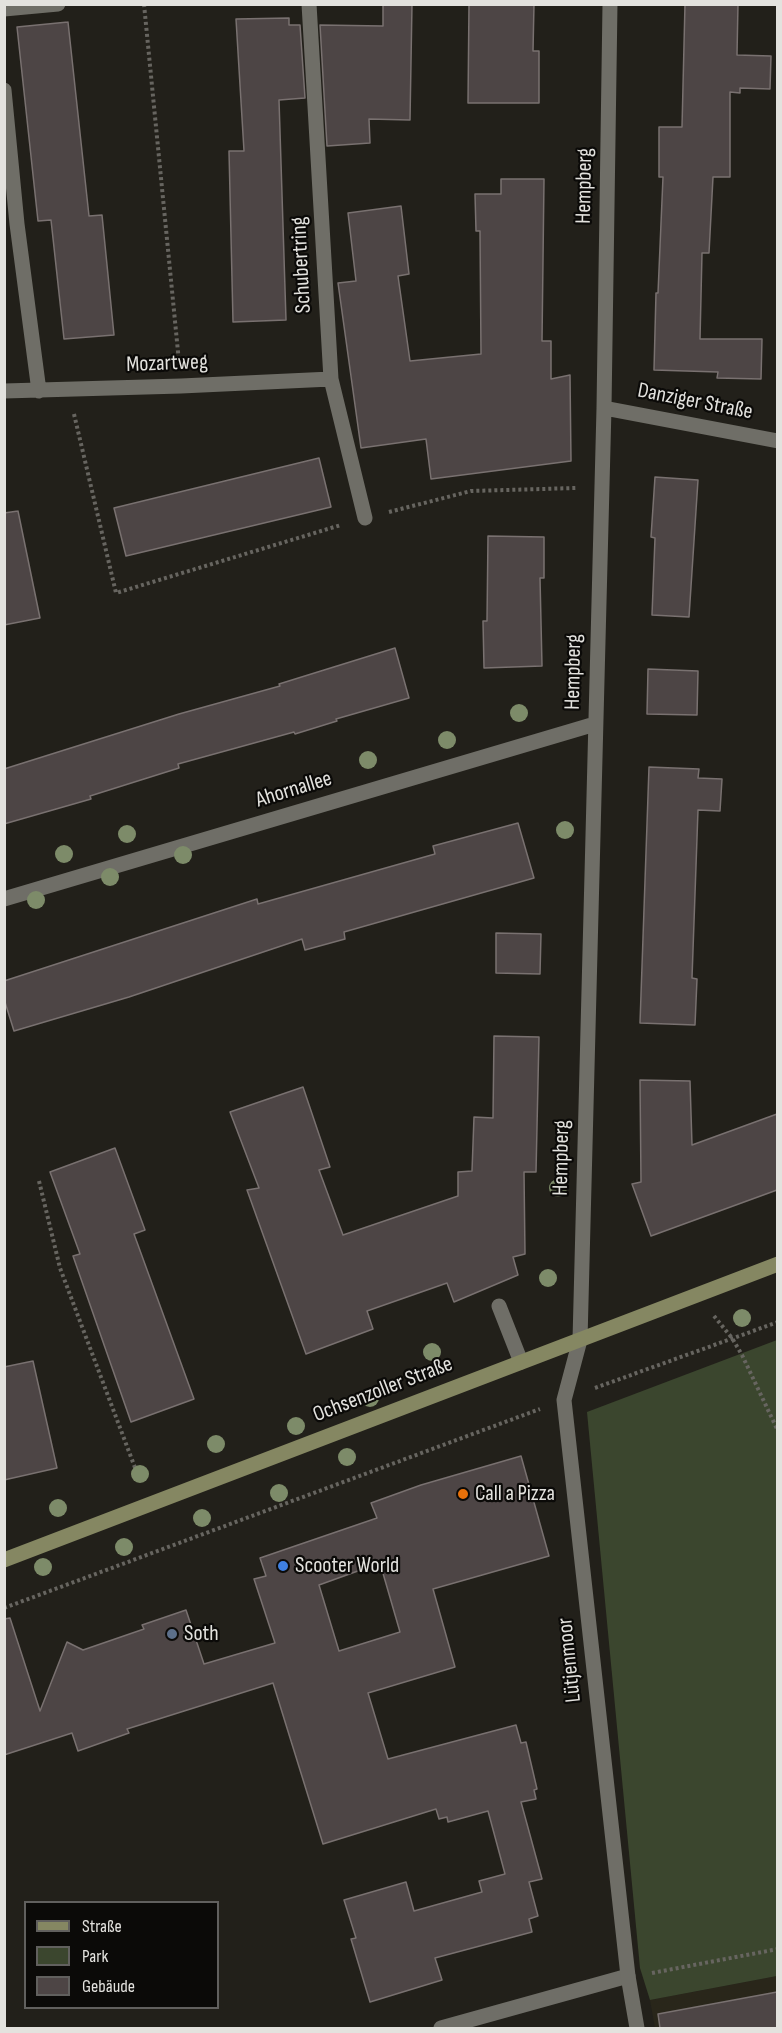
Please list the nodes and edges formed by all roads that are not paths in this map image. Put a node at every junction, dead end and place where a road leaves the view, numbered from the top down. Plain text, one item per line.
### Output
1 (58, 4) edge
2 (309, 4) edge
3 (610, 4) edge
4 (4, 9) edge
5 (4, 90) edge
6 (331, 379) junction
7 (4, 391) edge
8 (39, 391) junction
9 (604, 408) junction
10 (777, 441) edge
11 (365, 518) road end
12 (595, 724) junction
13 (4, 899) edge
14 (777, 1264) edge
15 (499, 1306) dead end
16 (580, 1340) junction
17 (520, 1362) junction
18 (4, 1560) edge
19 (628, 1977) junction
20 (441, 2028) edge
21 (637, 2028) edge

1 - 4 street
2 - 6 street, Schubertring
3 - 9 street, Hempberg
5 - 8 street
6 - 8 street, Mozartweg
6 - 11 street, Schubertring
7 - 8 street, Mozartweg
9 - 10 street, Danziger Straße
9 - 12 street, Hempberg
12 - 13 street, Ahornallee
12 - 16 street, Hempberg
14 - 16 main road, Ochsenzoller Straße
15 - 17 street
16 - 17 main road, Ochsenzoller Straße
16 - 19 street, Lütjenmoor
17 - 18 main road, Ochsenzoller Straße
19 - 20 street
19 - 21 street, Lütjenmoor

